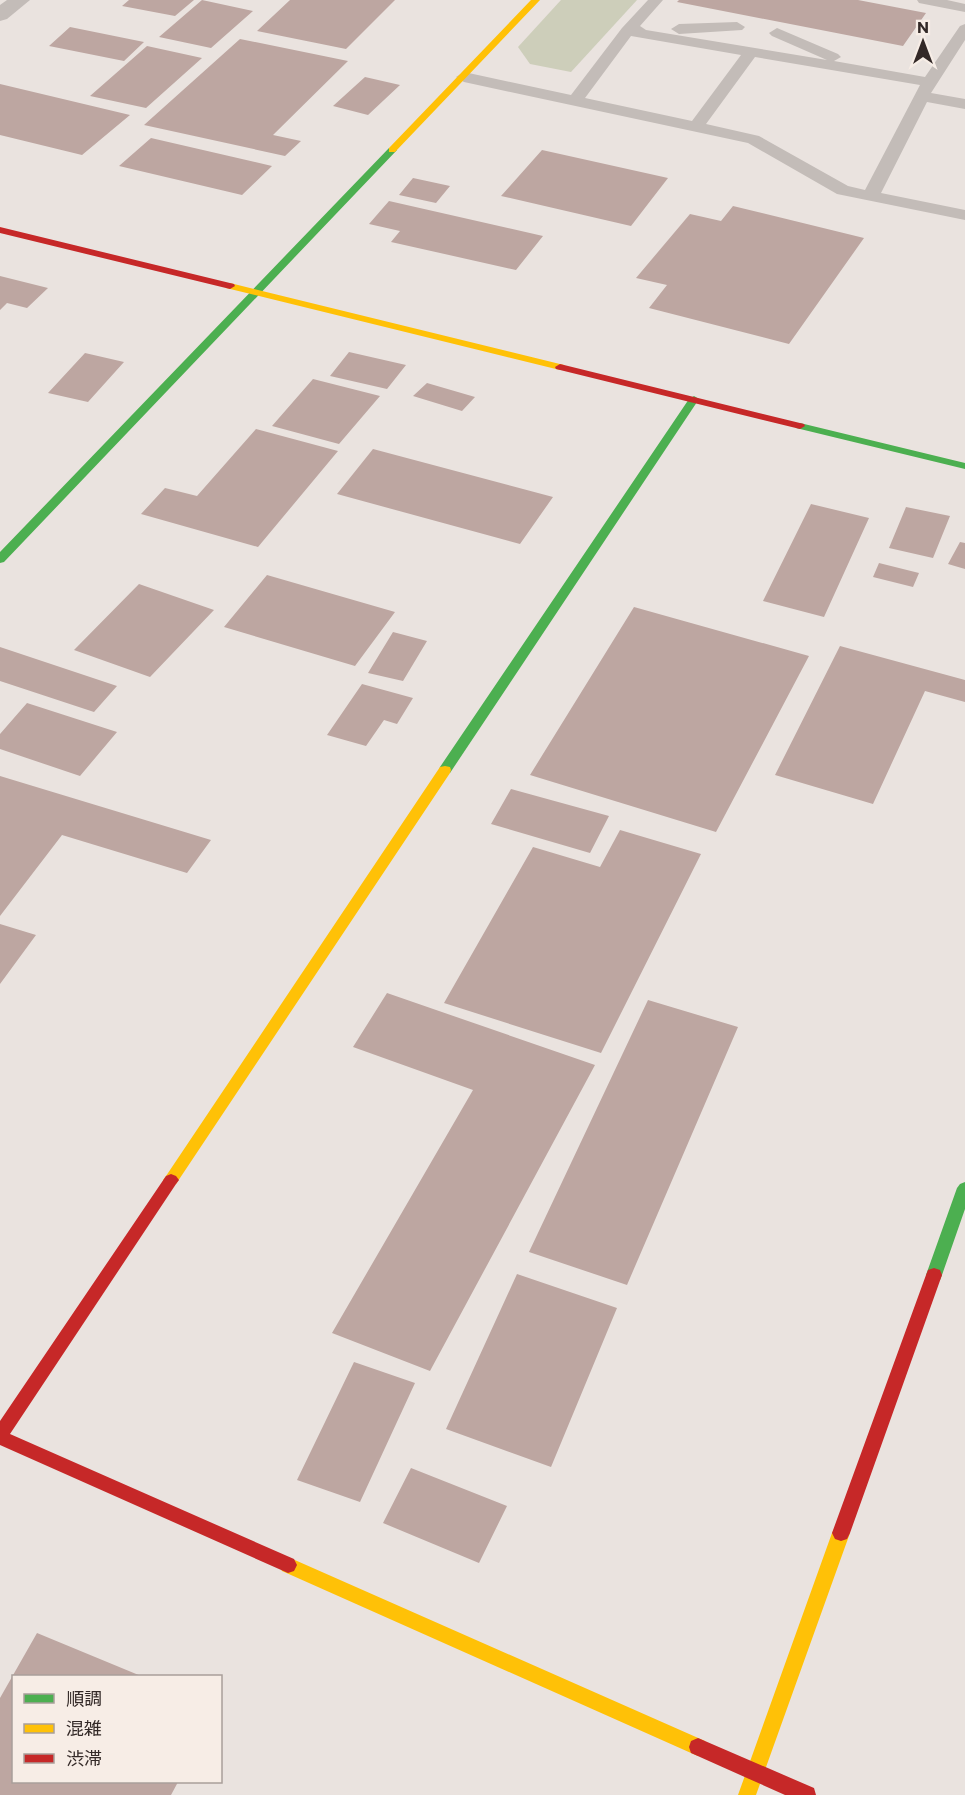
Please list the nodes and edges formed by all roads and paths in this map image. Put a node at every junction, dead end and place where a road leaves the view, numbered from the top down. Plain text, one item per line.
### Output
1 (20, 0) edge
2 (536, 0) edge
3 (656, 0) edge
4 (924, 0) edge
5 (965, 8) edge
6 (0, 15) edge
7 (737, 27) dead end
8 (965, 29) edge
9 (627, 31) junction
10 (777, 33) dead end
11 (751, 52) junction
12 (843, 67) junction
13 (464, 77) junction
14 (925, 89) junction
15 (575, 100) junction
16 (965, 104) edge
17 (696, 127) junction
18 (872, 195) junction
19 (965, 215) edge
20 (0, 230) edge
21 (257, 291) junction
22 (694, 399) junction
23 (965, 466) edge
24 (0, 559) edge
25 (965, 1188) edge
26 (0, 1436) edge
27 (756, 1772) junction
28 (747, 1795) edge
29 (807, 1795) edge

1 - 6 street
2 - 13 street
3 - 9 lane
4 - 5 lane
7 - 9 lane
8 - 14 lane
9 - 11 lane
9 - 15 lane
10 - 12 lane
11 - 12 lane
11 - 17 lane
12 - 14 lane
13 - 15 lane
13 - 21 street
14 - 16 lane
14 - 18 lane
15 - 17 lane
17 - 18 lane
18 - 19 lane
20 - 21 street
21 - 22 street
21 - 24 street
22 - 23 street
22 - 26 street
25 - 27 street
26 - 27 street
27 - 28 street
27 - 29 street

